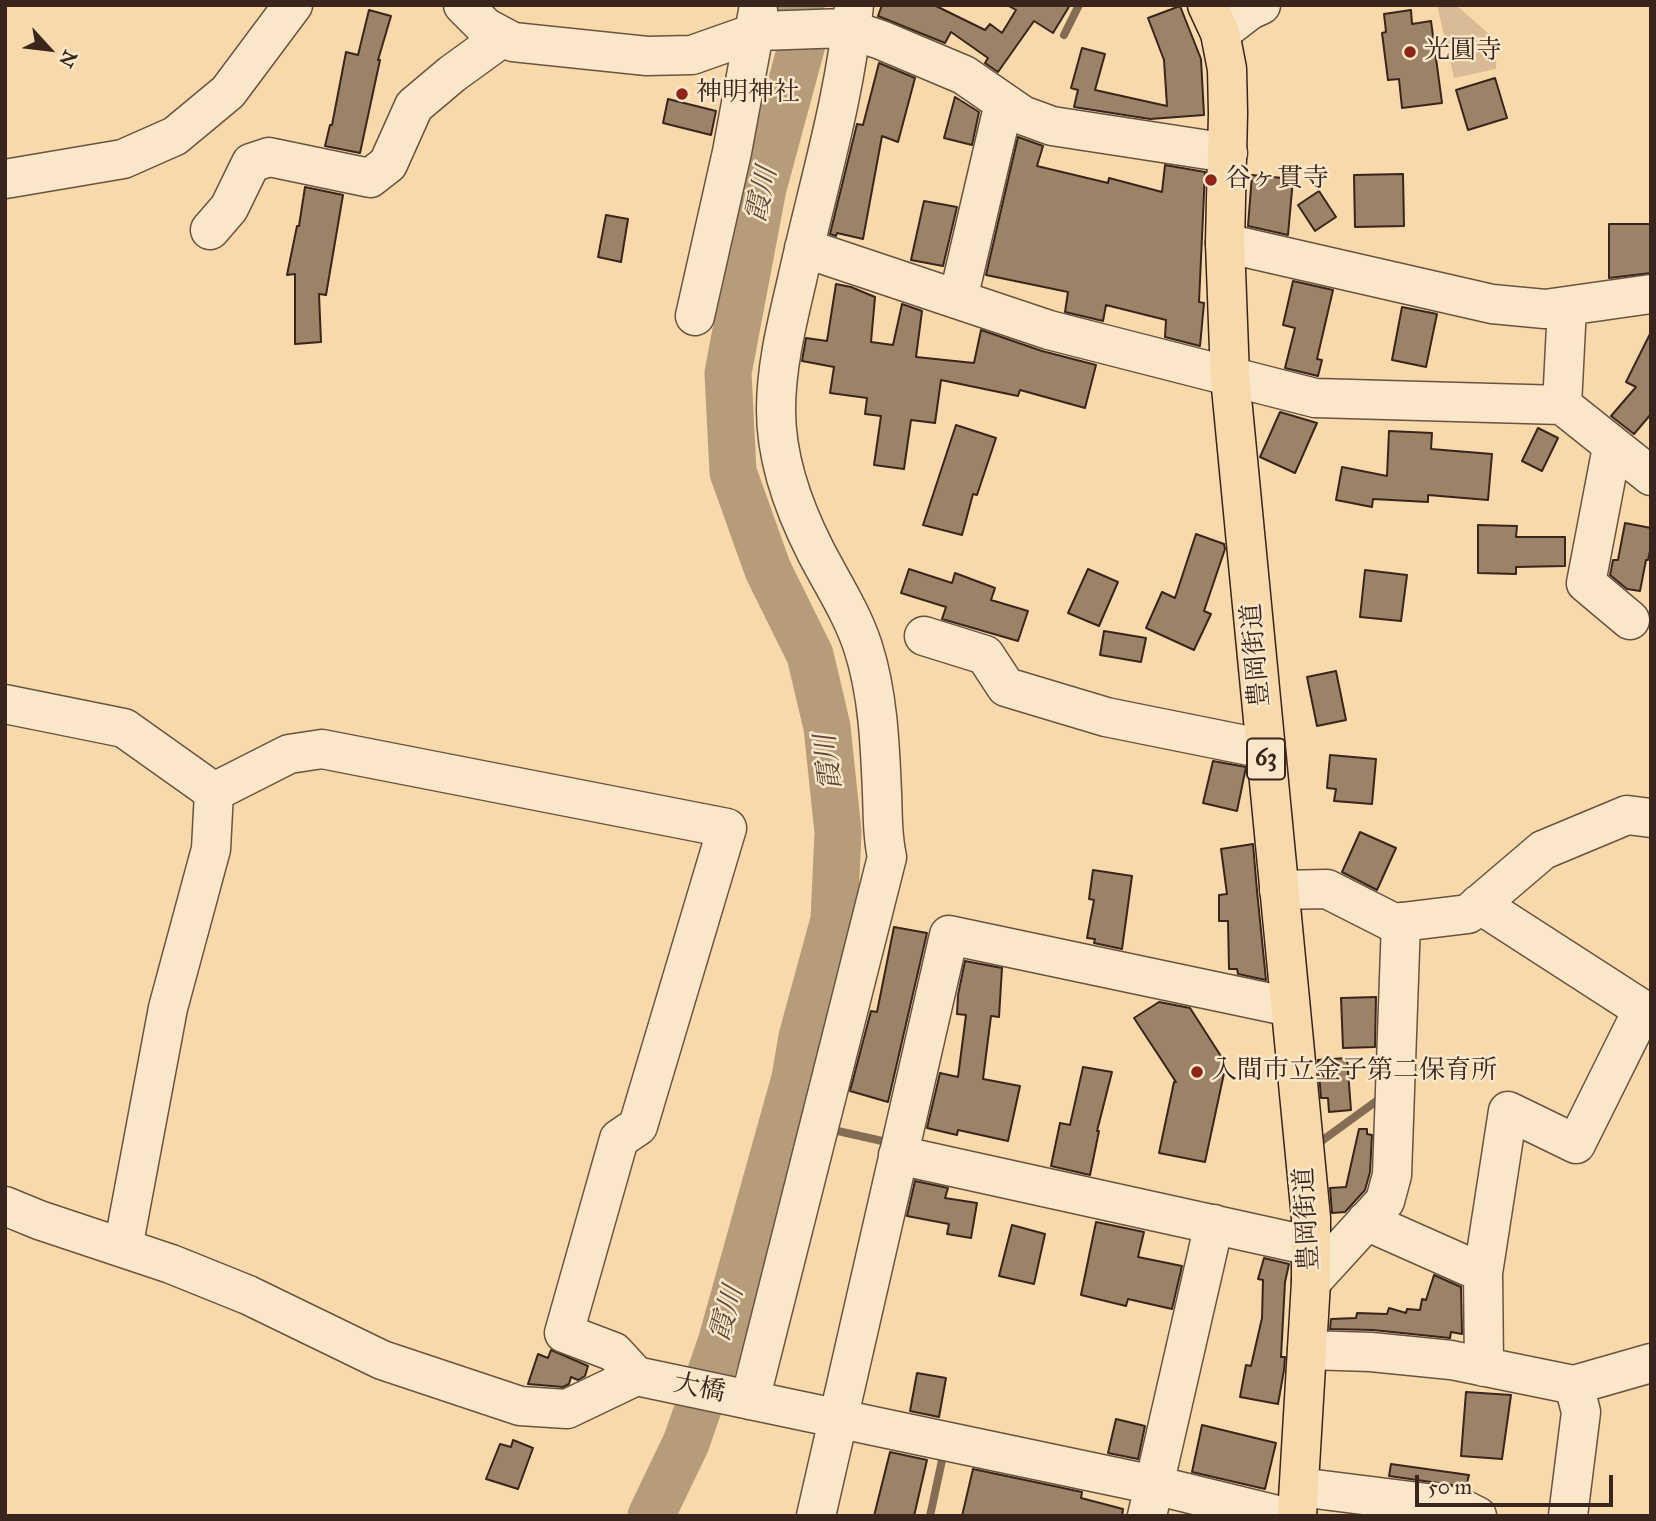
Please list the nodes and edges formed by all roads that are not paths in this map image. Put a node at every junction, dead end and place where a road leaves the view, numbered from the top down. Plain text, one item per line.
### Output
1 (293, 5) edge
2 (463, 5) edge
3 (1261, 5) edge
4 (1214, 19) edge
5 (850, 21) edge
6 (758, 23) edge
7 (503, 37) junction
8 (1004, 103) junction
9 (1228, 153) junction
10 (5, 179) edge
11 (210, 230) dead end
12 (1225, 243) junction
13 (804, 248) junction
14 (1651, 294) edge
15 (958, 299) junction
16 (1567, 307) junction
17 (695, 316) dead end
18 (1230, 377) junction
19 (1562, 405) junction
20 (1612, 447) junction
21 (1651, 476) edge
22 (1630, 620) dead end
23 (924, 636) dead end
24 (5, 704) edge
25 (1265, 748) junction
26 (215, 792) junction
27 (1651, 818) edge
28 (1279, 890) junction
29 (1479, 904) junction
30 (1401, 922) junction
31 (1290, 1007) junction
32 (1646, 1013) edge
33 (898, 1154) junction
34 (5, 1206) edge
35 (1366, 1221) junction
36 (1214, 1224) junction
37 (123, 1248) junction
38 (1311, 1264) junction
39 (1483, 1273) junction
40 (1307, 1350) junction
41 (1651, 1363) edge
42 (1484, 1367) junction
43 (646, 1378) junction
44 (1574, 1385) junction
45 (746, 1399) junction
46 (838, 1418) junction
47 (1151, 1500) edge
48 (1292, 1506) edge
49 (816, 1516) edge
50 (1477, 1516) edge
51 (1569, 1516) edge

1 - 10 street
2 - 7 street
3 - 4 street
4 - 9 main road, 豊岡街道 / 63
5 - 6 street
5 - 8 street
5 - 13 street
6 - 7 street
6 - 17 street
7 - 11 street
8 - 9 street
8 - 15 street
9 - 12 main road, 豊岡街道 / 63
12 - 16 street
12 - 18 main road, 豊岡街道 / 63
13 - 15 street
13 - 45 street
14 - 16 street
15 - 18 street
16 - 19 street
18 - 19 street
18 - 25 main road, 豊岡街道 / 63
19 - 20 street
20 - 21 street
20 - 22 street
23 - 25 street
24 - 26 street
25 - 28 main road, 豊岡街道 / 63
26 - 37 street
26 - 43 street
27 - 29 street
28 - 30 street
28 - 31 main road, 豊岡街道 / 63
29 - 30 street
29 - 32 street
30 - 35 street
31 - 33 street
31 - 38 main road, 豊岡街道 / 63
32 - 39 street
33 - 36 street
33 - 46 street
34 - 37 street
35 - 38 street
35 - 39 street
36 - 38 street
36 - 47 street
37 - 43 street
38 - 40 main road, 豊岡街道 / 63
39 - 42 street
40 - 42 street
40 - 48 main road, 豊岡街道 / 63
41 - 44 street
42 - 44 street
43 - 45 street, 大橋
44 - 51 street
45 - 46 street, 大橋
46 - 47 street, 大橋
46 - 49 street
47 - 48 street, 大橋
48 - 50 street, 大橋

